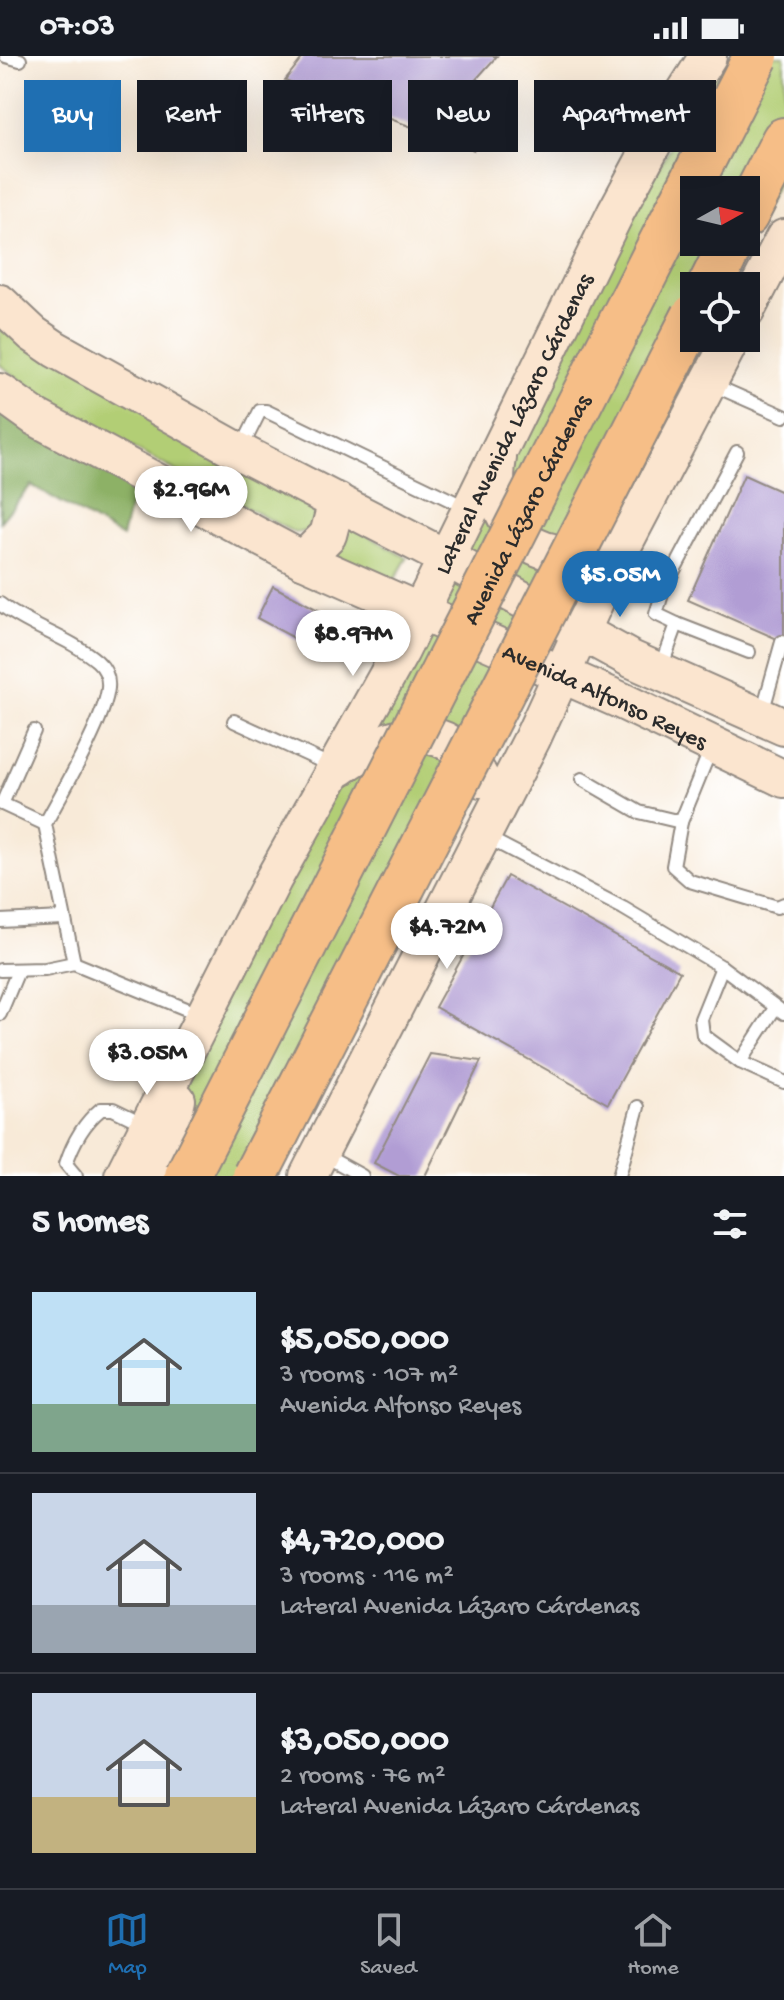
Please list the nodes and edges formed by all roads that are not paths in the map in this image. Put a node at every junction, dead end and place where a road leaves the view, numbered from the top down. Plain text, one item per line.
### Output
1 (6, 56) edge
2 (708, 56) edge
3 (756, 56) edge
4 (20, 60) dead end
5 (784, 140) edge
6 (760, 187) edge
7 (779, 260) edge
8 (760, 289) edge
9 (0, 303) edge
10 (680, 343) edge
11 (725, 352) edge
12 (708, 383) junction
13 (0, 392) edge
14 (784, 416) edge
15 (501, 445) junction
16 (240, 452) junction
17 (737, 452) dead end
18 (337, 501) junction
19 (470, 510) junction
20 (641, 513) junction
21 (446, 558) junction
22 (303, 560) junction
23 (604, 582) junction
24 (0, 604) edge
25 (418, 612) junction
26 (677, 624) junction
27 (582, 632) junction
28 (782, 642) dead end
29 (749, 652) dead end
30 (645, 665) junction
31 (562, 675) junction
32 (622, 701) junction
33 (234, 721) dead end
34 (773, 722) edge
35 (34, 731) dead end
36 (532, 739) junction
37 (712, 746) junction
38 (339, 769) junction
39 (582, 779) dead end
40 (784, 779) edge
41 (1, 804) edge
42 (681, 822) junction
43 (45, 824) junction
44 (487, 827) junction
45 (784, 904) edge
46 (63, 918) junction
47 (0, 921) edge
48 (74, 963) junction
49 (722, 967) junction
50 (0, 970) edge
51 (18, 971) junction
52 (780, 1010) edge
53 (0, 1014) edge
54 (200, 1025) junction
55 (740, 1062) junction
56 (784, 1082) edge
57 (638, 1107) dead end
58 (148, 1126) junction
59 (314, 1164) edge
60 (76, 1176) edge
61 (123, 1176) edge
62 (158, 1176) edge
63 (187, 1176) edge
64 (255, 1176) edge
65 (362, 1176) edge
66 (619, 1176) edge

1 - 4 lane
2 - 15 main road, Lateral Avenida Lázaro Cárdenas
3 - 63 highway, Avenida Lázaro Cárdenas, bridge
5 - 6 highway
7 - 8 main road
9 - 16 main road, Avenida Alfonso Reyes
10 - 64 highway, bridge
11 - 12 main road
12 - 14 lane
12 - 20 main road
13 - 22 main road, Avenida Alfonso Reyes
15 - 19 main road, Lateral Avenida Lázaro Cárdenas
15 - 20 main road
16 - 18 main road, Avenida Alfonso Reyes
16 - 19 lane
17 - 26 lane
18 - 21 main road, Avenida Alfonso Reyes
18 - 22 main road
19 - 21 main road, Lateral Avenida Lázaro Cárdenas
20 - 23 main road
21 - 25 main road, Lateral Avenida Lázaro Cárdenas
21 - 27 main road, Avenida Alfonso Reyes
22 - 25 main road, Avenida Alfonso Reyes
23 - 27 main road
23 - 30 main road
24 - 43 lane
25 - 31 main road, Avenida Alfonso Reyes
25 - 38 main road, Lateral Avenida Lázaro Cárdenas
26 - 29 lane
26 - 30 lane
27 - 30 main road, Avenida Alfonso Reyes
27 - 31 main road
28 - 34 lane
30 - 34 main road, Avenida Alfonso Reyes
31 - 32 main road, Avenida Alfonso Reyes
31 - 36 main road
32 - 36 main road
32 - 37 main road, Avenida Alfonso Reyes
33 - 38 lane
35 - 41 lane
36 - 44 main road
37 - 40 main road, Avenida Alfonso Reyes
37 - 42 lane
38 - 44 main road
38 - 54 main road, Lateral Avenida Lázaro Cárdenas
39 - 42 lane
41 - 43 lane
42 - 45 lane
43 - 46 lane
44 - 49 lane
44 - 59 main road
46 - 47 lane
46 - 48 lane
48 - 51 lane
48 - 54 lane
49 - 52 lane
49 - 55 lane
50 - 51 lane
51 - 53 lane
52 - 55 lane
54 - 58 main road, Lateral Avenida Lázaro Cárdenas
54 - 62 main road
55 - 56 lane
57 - 66 lane
58 - 60 lane
58 - 61 main road, Lateral Avenida Lázaro Cárdenas
59 - 65 lane

